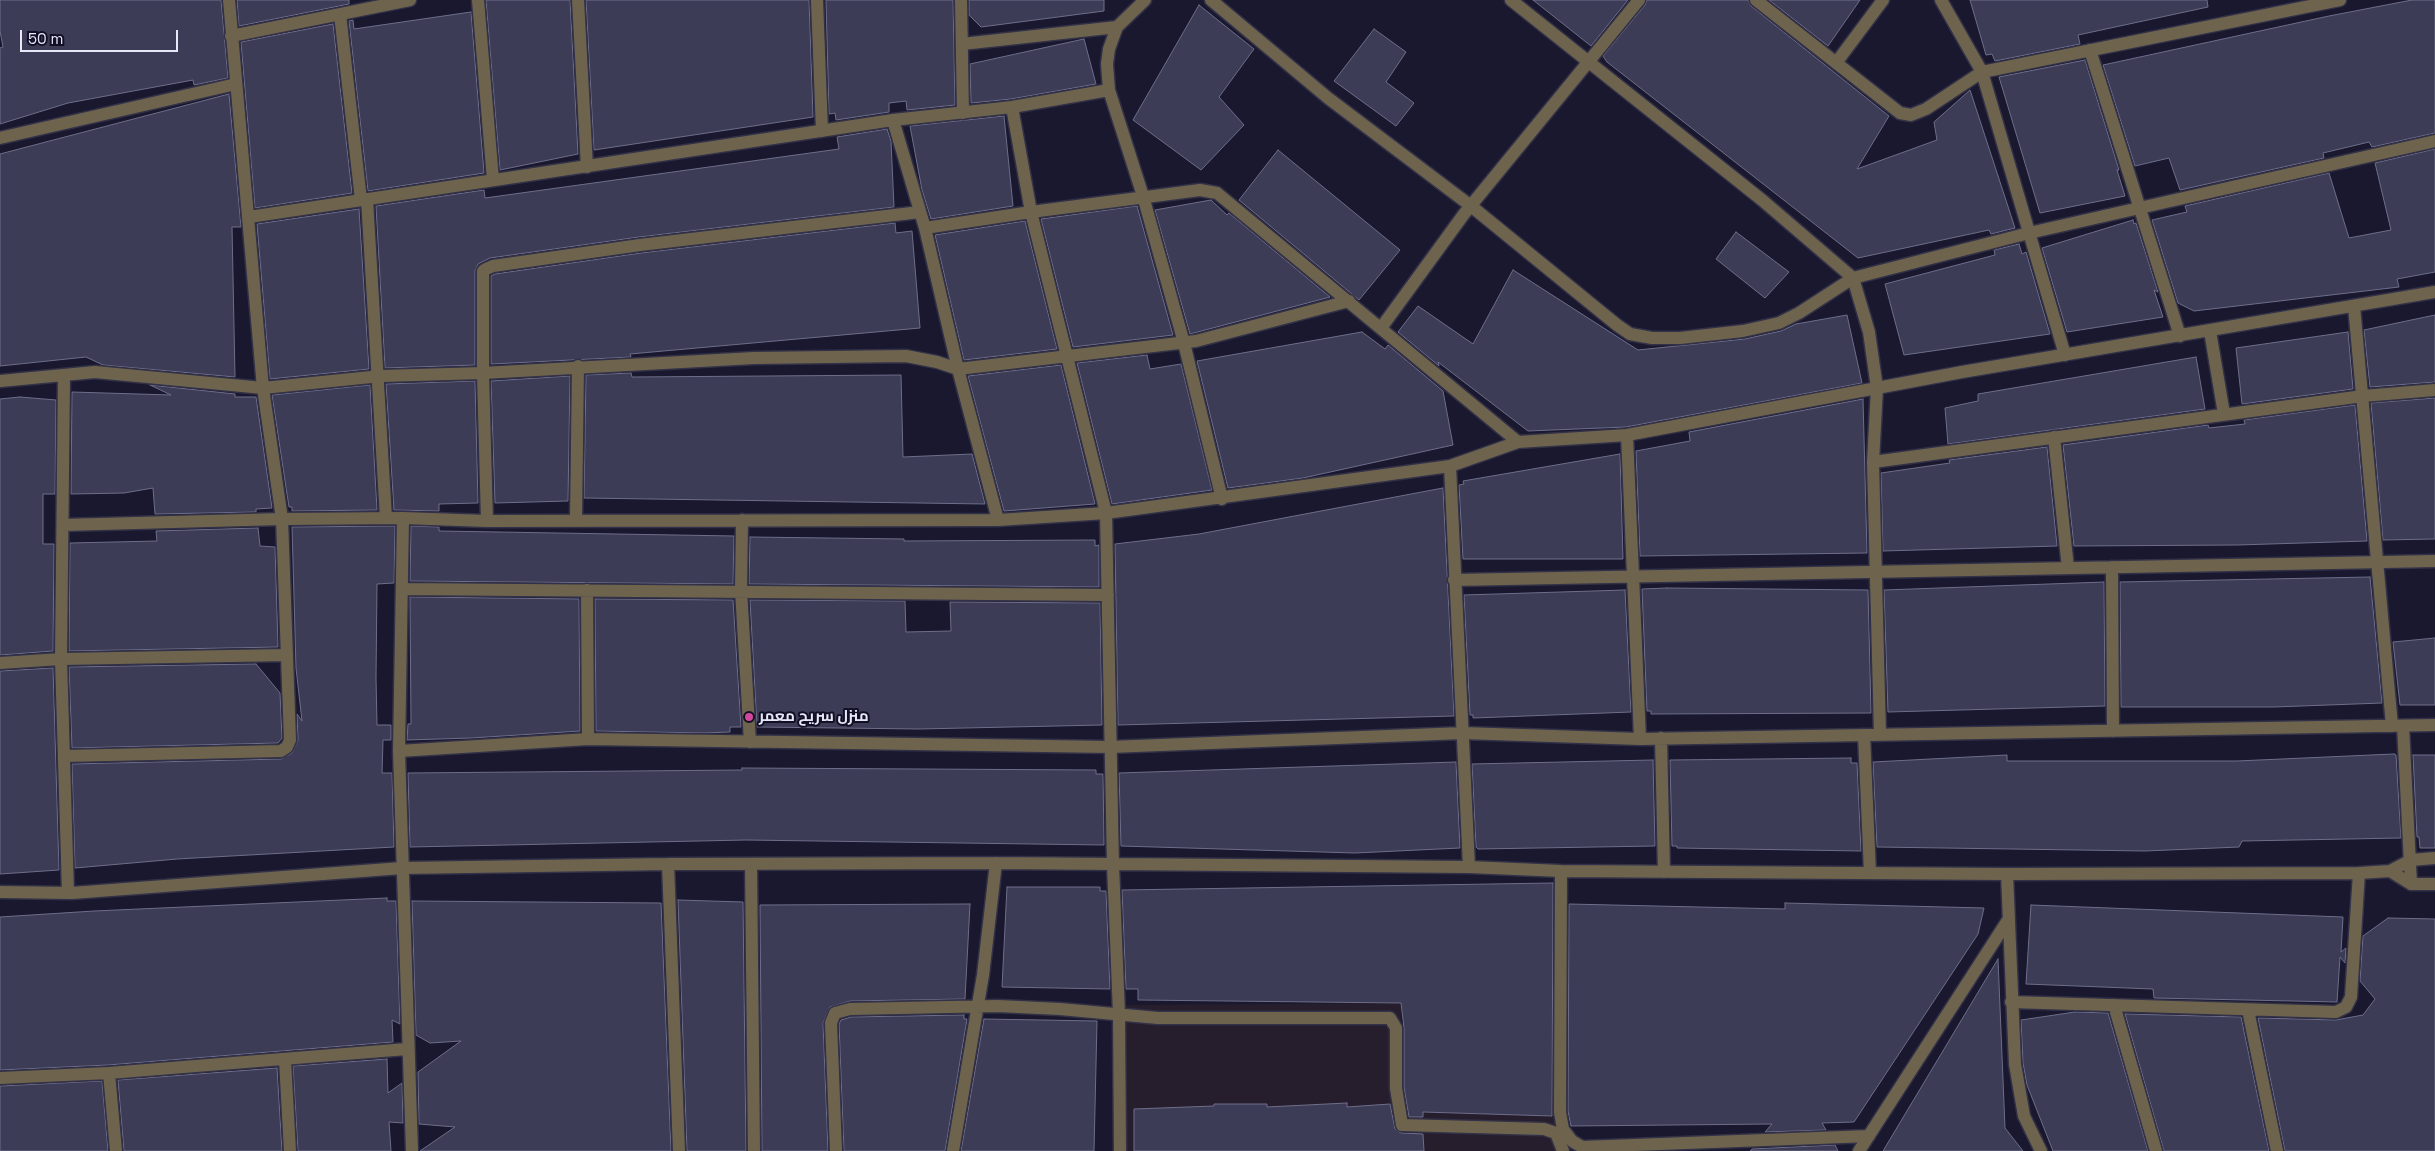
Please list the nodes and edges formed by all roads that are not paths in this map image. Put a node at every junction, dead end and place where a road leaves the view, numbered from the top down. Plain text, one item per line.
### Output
1 (229, 0) edge
2 (410, 0) edge
3 (478, 0) edge
4 (578, 0) edge
5 (817, 0) edge
6 (961, 0) edge
7 (1145, 0) edge
8 (1211, 0) edge
9 (1511, 0) edge
10 (1639, 0) edge
11 (1756, 0) edge
12 (1883, 0) edge
13 (1941, 0) edge
14 (2340, 0) edge
15 (340, 14) junction
16 (1117, 27) junction
17 (231, 36) junction
18 (962, 44) junction
19 (2090, 50) junction
20 (1836, 63) junction
21 (1589, 64) junction
22 (1982, 72) junction
23 (236, 84) junction
24 (1110, 90) junction
25 (1012, 108) junction
26 (963, 113) junction
27 (893, 120) junction
28 (822, 131) junction
29 (0, 138) edge
30 (2435, 141) edge
31 (587, 167) junction
32 (494, 180) junction
33 (1143, 196) junction
34 (364, 200) junction
35 (1471, 206) junction
36 (2138, 208) junction
37 (920, 212) junction
38 (1031, 212) junction
39 (249, 217) junction
40 (925, 228) junction
41 (2029, 233) junction
42 (1853, 278) junction
43 (2435, 292) edge
44 (1349, 301) junction
45 (2354, 306) junction
46 (1381, 328) junction
47 (2210, 331) junction
48 (2180, 336) junction
49 (1184, 343) junction
50 (2065, 355) junction
51 (1066, 358) junction
52 (578, 366) junction
53 (958, 369) junction
54 (483, 373) junction
55 (64, 375) junction
56 (378, 376) junction
57 (0, 381) edge
58 (263, 388) junction
59 (1876, 388) junction
60 (2435, 390) edge
61 (2362, 396) junction
62 (2224, 414) junction
63 (1627, 435) junction
64 (2054, 437) junction
65 (1518, 442) junction
66 (1873, 462) junction
67 (1450, 466) junction
68 (1222, 499) junction
69 (1106, 513) junction
70 (386, 518) junction
71 (403, 518) junction
72 (282, 519) junction
73 (576, 520) junction
74 (742, 520) junction
75 (998, 520) junction
76 (487, 521) junction
77 (63, 525) junction
78 (2435, 561) edge
79 (2378, 562) junction
80 (2112, 567) junction
81 (2068, 568) junction
82 (1876, 572) junction
83 (1633, 576) junction
84 (1454, 580) junction
85 (402, 589) junction
86 (587, 590) junction
87 (741, 590) junction
88 (1108, 595) junction
89 (287, 655) junction
90 (61, 659) junction
91 (0, 663) edge
92 (2435, 725) edge
93 (2397, 726) junction
94 (2113, 731) junction
95 (1463, 732) junction
96 (1864, 735) junction
97 (1880, 735) junction
98 (1661, 738) junction
99 (1640, 739) junction
100 (588, 740) junction
101 (750, 742) junction
102 (1110, 747) junction
103 (399, 751) junction
104 (64, 756) junction
105 (2435, 858) edge
106 (2411, 860) junction
107 (996, 863) junction
108 (668, 864) junction
109 (751, 864) junction
110 (1113, 866) junction
111 (1469, 867) junction
112 (402, 868) junction
113 (1561, 871) junction
114 (2390, 871) junction
115 (1664, 872) junction
116 (1870, 873) junction
117 (2359, 873) junction
118 (2007, 874) junction
119 (2411, 884) junction
120 (2435, 884) edge
121 (0, 892) edge
122 (68, 893) junction
123 (2008, 920) junction
124 (2011, 1002) junction
125 (2114, 1005) junction
126 (977, 1007) junction
127 (2248, 1010) junction
128 (1118, 1014) junction
129 (407, 1049) junction
130 (285, 1060) junction
131 (109, 1073) junction
132 (0, 1078) edge
133 (1869, 1136) junction
134 (116, 1151) edge
135 (290, 1151) edge
136 (412, 1151) edge
137 (679, 1151) edge
138 (754, 1151) edge
139 (836, 1151) edge
140 (953, 1151) edge
141 (1120, 1151) edge
142 (1563, 1151) edge
143 (1859, 1151) edge
144 (2041, 1151) edge
145 (2156, 1151) edge
146 (2277, 1151) edge

1 - 17 street
2 - 15 street
3 - 32 street
4 - 31 street
5 - 28 street
6 - 18 street
7 - 16 street
8 - 35 street
9 - 21 street
10 - 21 street
11 - 20 street
12 - 20 street
13 - 22 street
14 - 19 street
15 - 17 street
15 - 34 street
16 - 18 street
16 - 24 street
17 - 23 street
18 - 26 street
19 - 22 street
19 - 36 street
20 - 22 street
21 - 35 street
21 - 42 street
22 - 41 street
23 - 29 street
23 - 39 street
24 - 25 street
24 - 33 street
25 - 26 street
25 - 38 street
26 - 27 street
27 - 28 street
27 - 37 street
28 - 31 street
30 - 36 street
31 - 32 street
32 - 34 street
33 - 38 street
33 - 44 street
33 - 49 street
34 - 39 street
34 - 56 street
35 - 42 street
35 - 46 street
36 - 41 street
36 - 48 street
37 - 40 street
37 - 54 street
38 - 40 street
38 - 51 street
39 - 58 street
40 - 53 street
41 - 42 street
41 - 50 street
42 - 59 street
43 - 45 street
44 - 46 street
44 - 49 street
45 - 47 street
45 - 61 street
46 - 65 street
47 - 48 street
47 - 62 street
48 - 50 street
49 - 51 street
49 - 68 street
50 - 59 street
51 - 53 street
51 - 69 street
52 - 53 street
52 - 54 street
52 - 73 street
53 - 75 street
54 - 56 street
54 - 76 street
55 - 57 street
55 - 58 street
55 - 77 street
56 - 58 street
56 - 70 street
58 - 72 street
59 - 63 street
59 - 66 street
60 - 61 street
61 - 62 street
61 - 79 street
62 - 64 street
63 - 65 street
63 - 83 street
64 - 66 street
64 - 81 street
65 - 67 street
66 - 82 street
67 - 68 street
67 - 84 street
68 - 69 street
69 - 75 street
69 - 88 street
70 - 71 street
70 - 72 street
71 - 76 street
71 - 85 street
72 - 77 street
72 - 89 street
73 - 74 street
73 - 76 street
74 - 75 street
74 - 87 street
77 - 90 street
78 - 79 street
79 - 80 street
79 - 93 street
80 - 81 street
80 - 94 street
81 - 82 street
82 - 83 street
82 - 97 street
83 - 84 street
83 - 99 street
84 - 95 street
85 - 86 street
85 - 103 street
86 - 87 street
86 - 100 street
87 - 88 street
87 - 101 street
88 - 102 street
89 - 90 street
89 - 104 street
90 - 91 street
90 - 104 street
92 - 93 street
93 - 94 street
93 - 106 street
94 - 97 street
95 - 99 street
95 - 102 street
95 - 111 street
96 - 97 street
96 - 98 street
96 - 116 street
98 - 99 street
98 - 115 street
100 - 101 street
100 - 103 street
101 - 102 street
102 - 110 street
103 - 112 street
104 - 122 street
105 - 106 street
106 - 114 street
106 - 119 street
107 - 109 street
107 - 110 street
107 - 126 street
108 - 109 street
108 - 112 street
108 - 137 street
109 - 138 street
110 - 111 street
110 - 128 street
111 - 113 street
112 - 122 street
112 - 129 street
113 - 115 street
113 - 133 street
114 - 117 street
114 - 119 street
115 - 116 street
116 - 118 street
117 - 118 street
117 - 127 street
118 - 123 street
119 - 120 street
121 - 122 street
123 - 124 street
123 - 133 street
124 - 125 street
124 - 144 street
125 - 127 street
125 - 145 street
126 - 128 street
126 - 139 street
126 - 140 street
127 - 146 street
128 - 141 street
128 - 142 street
129 - 130 street
129 - 136 street
130 - 131 street
130 - 135 street
131 - 132 street
131 - 134 street
133 - 143 street

